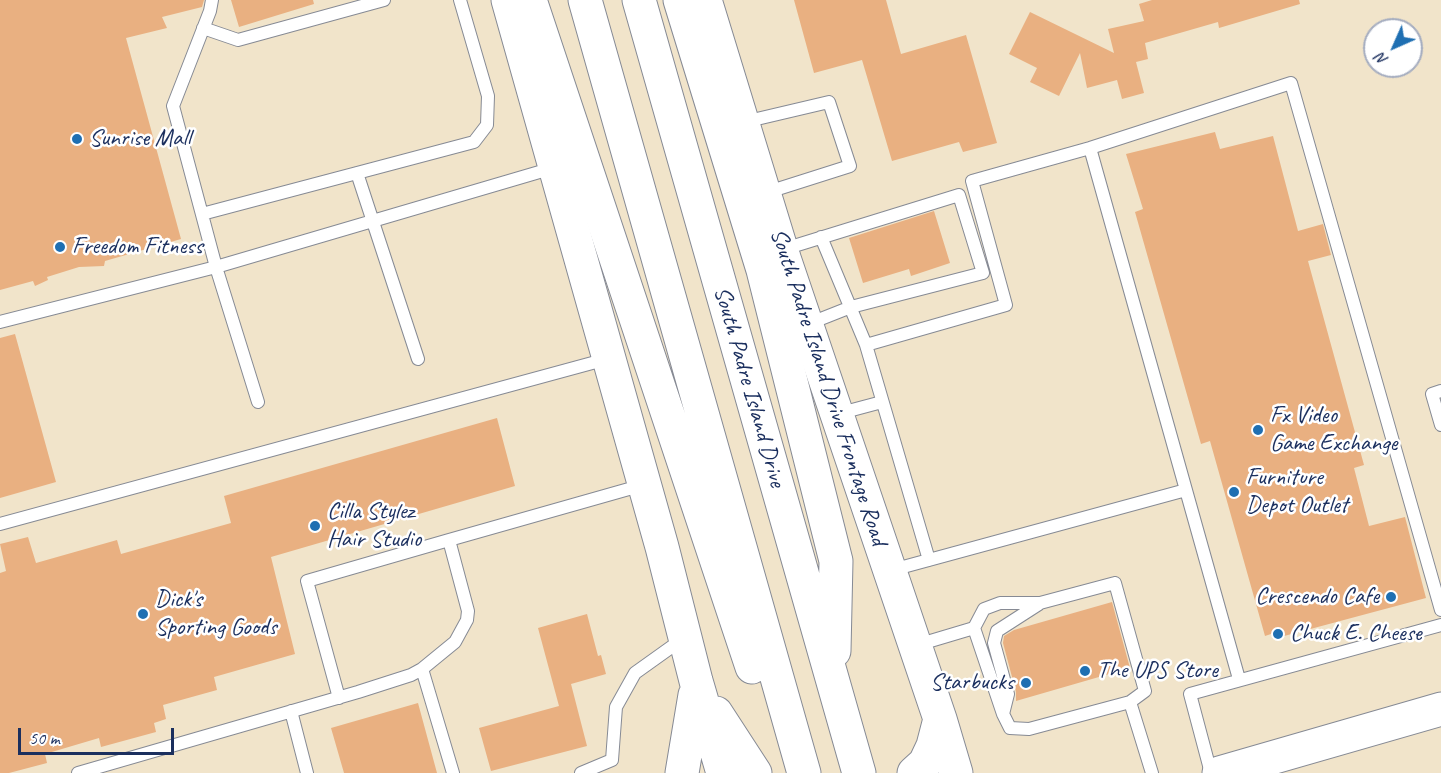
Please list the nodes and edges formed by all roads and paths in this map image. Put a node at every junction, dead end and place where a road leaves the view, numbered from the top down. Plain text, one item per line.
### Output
1 (212, 0) edge
2 (384, 0) edge
3 (460, 0) edge
4 (508, 0) edge
5 (530, 0) edge
6 (585, 0) edge
7 (639, 0) edge
8 (680, 0) edge
9 (705, 0) edge
10 (203, 28) junction
11 (742, 122) junction
12 (1090, 148) junction
13 (555, 168) junction
14 (357, 173) junction
15 (764, 193) junction
16 (202, 214) junction
17 (372, 221) junction
18 (820, 237) junction
19 (782, 249) junction
20 (216, 267) junction
21 (851, 307) junction
22 (0, 322) edge
23 (807, 324) junction
24 (866, 345) junction
25 (418, 359) dead end
26 (609, 359) junction
27 (1441, 391) edge
28 (258, 402) dead end
29 (882, 402) junction
30 (837, 414) junction
31 (1441, 425) edge
32 (644, 484) junction
33 (1186, 490) junction
34 (0, 524) edge
35 (449, 540) junction
36 (929, 560) junction
37 (890, 570) junction
38 (1040, 603) junction
39 (1441, 610) edge
40 (1441, 625) edge
41 (974, 628) junction
42 (684, 637) junction
43 (915, 646) junction
44 (422, 669) junction
45 (1239, 679) junction
46 (696, 681) junction
47 (833, 682) junction
48 (339, 698) junction
49 (1130, 702) junction
50 (1441, 709) edge
51 (291, 711) junction
52 (1003, 714) junction
53 (940, 719) junction
54 (801, 762) edge
55 (614, 767) edge
56 (78, 773) edge
57 (307, 773) edge
58 (453, 773) edge
59 (581, 773) edge
60 (682, 773) edge
61 (723, 773) edge
62 (755, 773) edge
63 (859, 773) edge
64 (914, 773) edge
65 (956, 773) edge
66 (1152, 773) edge
67 (1210, 773) edge
68 (1219, 773) edge

1 - 10 lane
2 - 10 lane
3 - 14 lane
4 - 13 main road
5 - 54 main road
6 - 54 main road
7 - 47 main road, South Padre Island Drive
8 - 47 main road
9 - 11 main road, South Padre Island Drive Frontage Road
10 - 16 lane
11 - 15 main road, South Padre Island Drive Frontage Road
11 - 15 lane
12 - 24 lane
12 - 33 lane
12 - 39 lane
13 - 17 lane
13 - 26 main road
14 - 16 lane
14 - 17 lane
15 - 19 main road, South Padre Island Drive Frontage Road
16 - 20 lane
17 - 20 lane
17 - 25 lane
18 - 19 lane
18 - 21 lane
18 - 21 lane
19 - 23 main road, South Padre Island Drive Frontage Road
20 - 22 lane
20 - 28 lane
21 - 23 lane
21 - 24 lane
23 - 30 main road, South Padre Island Drive Frontage Road
24 - 29 lane
26 - 32 main road
26 - 34 lane
27 - 31 lane
29 - 30 lane
29 - 36 lane
30 - 37 main road, South Padre Island Drive Frontage Road
32 - 35 lane
32 - 42 main road
33 - 36 lane
33 - 45 lane
35 - 44 lane
35 - 48 lane
36 - 37 lane
37 - 43 main road, South Padre Island Drive Frontage Road
38 - 41 lane
38 - 49 lane
38 - 52 lane
40 - 45 lane
41 - 43 lane
41 - 52 lane
42 - 46 main road
42 - 55 lane
43 - 53 main road, South Padre Island Drive Frontage Road
44 - 48 lane
44 - 58 lane
45 - 67 lane
46 - 60 main road
46 - 61 main road
46 - 62 main road
47 - 63 main road, South Padre Island Drive
48 - 51 lane
49 - 52 lane
49 - 66 lane
50 - 68 main road
51 - 56 lane
51 - 57 lane
53 - 64 main road
53 - 65 main road, South Padre Island Drive Frontage Road
55 - 59 lane

